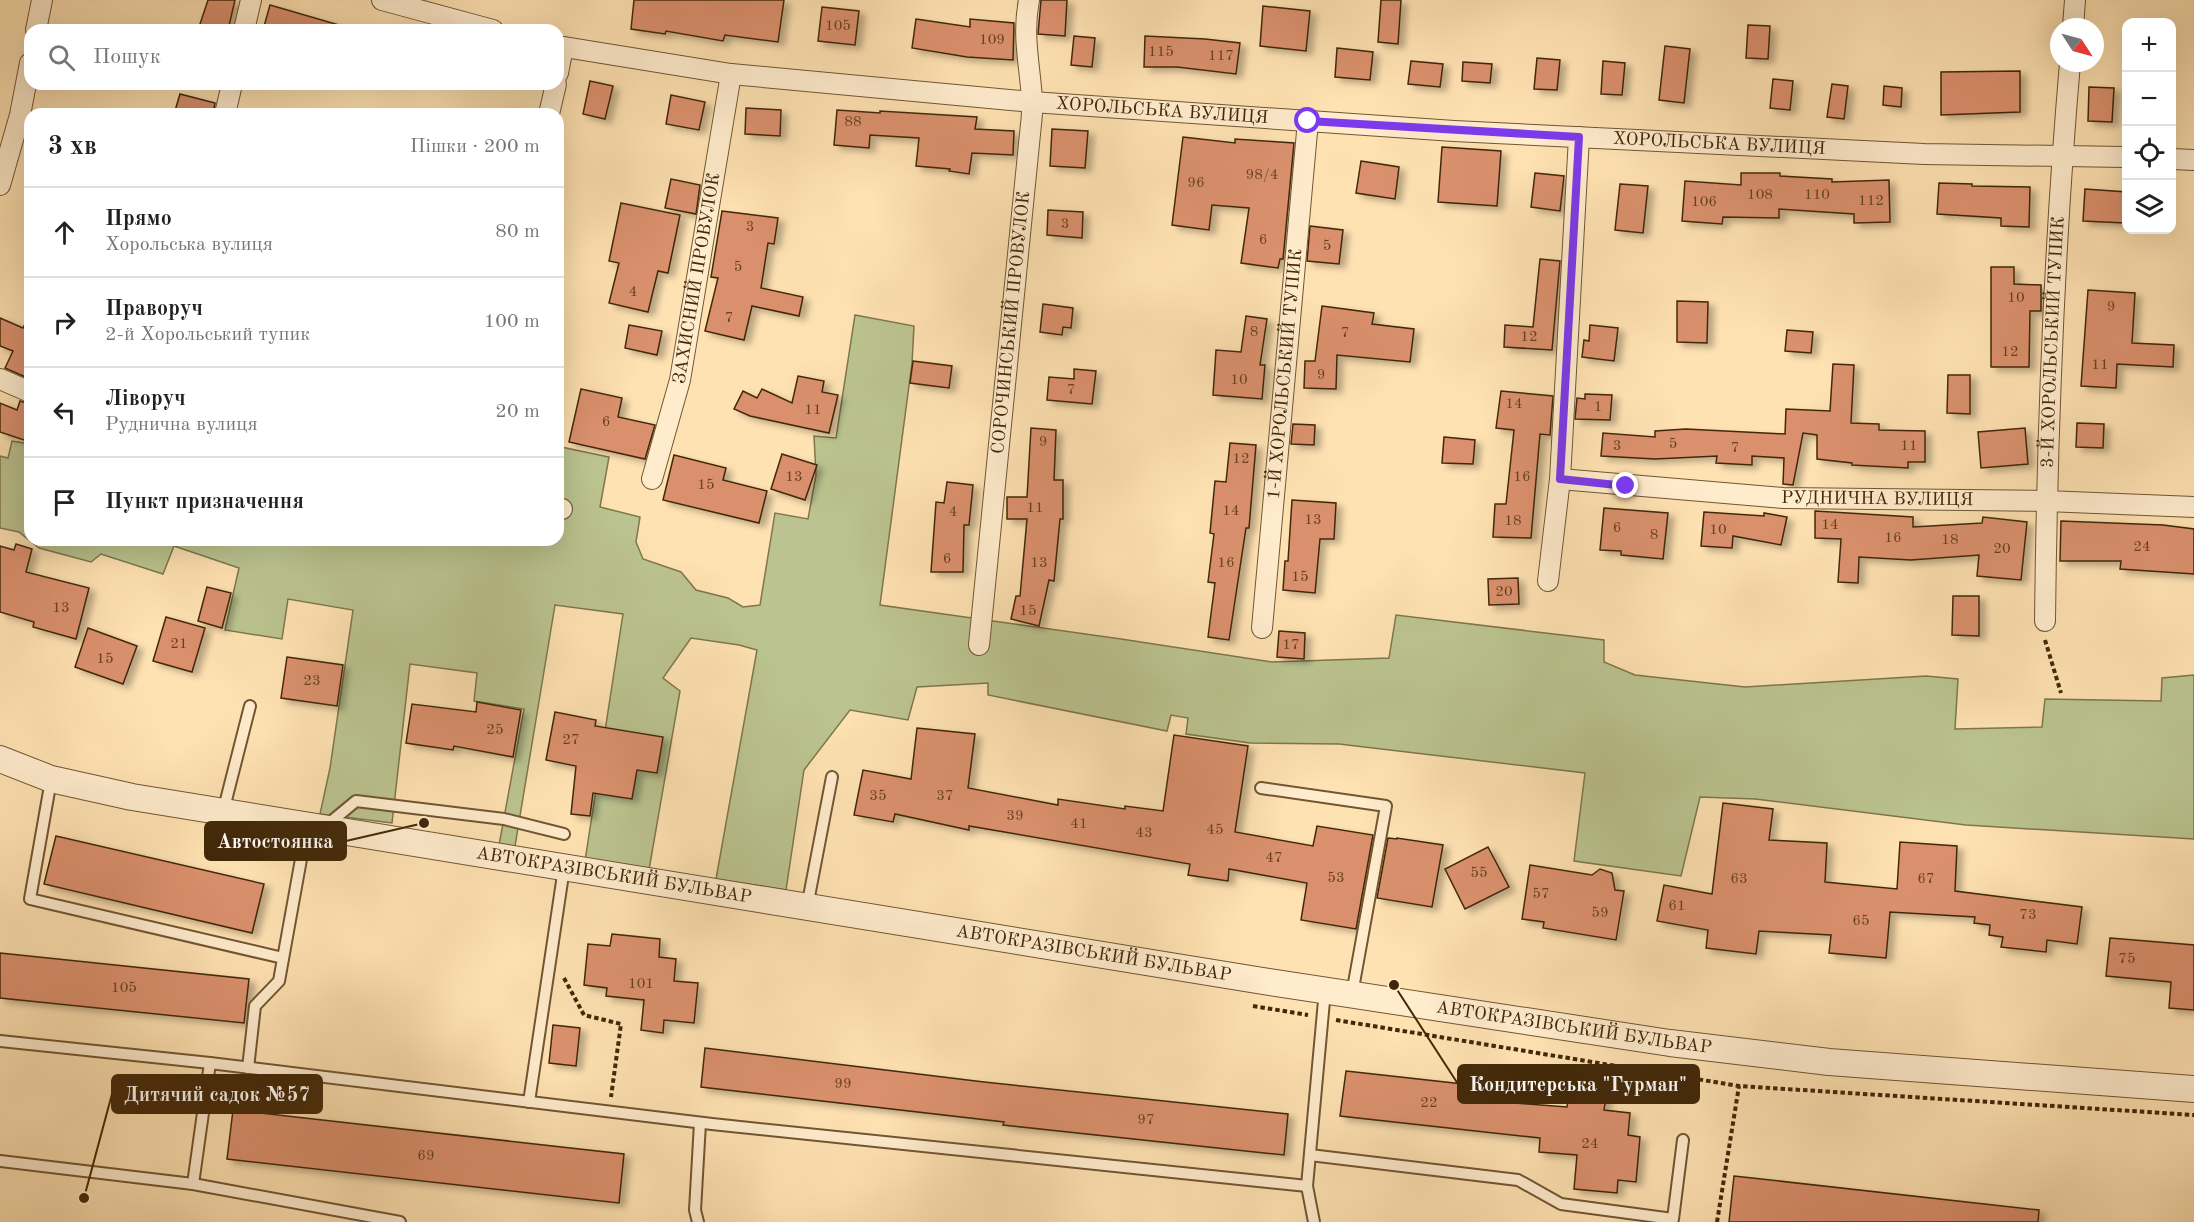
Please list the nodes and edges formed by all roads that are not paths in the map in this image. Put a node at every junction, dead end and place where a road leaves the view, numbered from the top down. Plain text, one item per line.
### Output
1 (42, 0) edge
2 (251, 0) edge
3 (382, 0) edge
4 (1029, 0) edge
5 (2075, 0) edge
6 (2074, 18) edge
7 (37, 24) edge
8 (245, 24) edge
9 (471, 24) edge
10 (564, 47) edge
11 (2069, 72) edge
12 (731, 75) junction
13 (25, 90) edge
14 (231, 90) edge
15 (555, 90) edge
16 (1032, 102) junction
17 (226, 108) edge
18 (550, 108) edge
19 (1308, 121) junction
20 (1579, 137) junction
21 (2062, 155) junction
22 (2122, 157) edge
23 (2176, 159) edge
24 (2194, 160) edge
25 (0, 186) edge
26 (0, 379) edge
27 (24, 389) edge
28 (652, 479) dead end
29 (1560, 479) junction
30 (2046, 501) junction
31 (2194, 507) edge
32 (1548, 581) dead end
33 (2045, 621) road end
34 (1262, 628) dead end
35 (979, 645) dead end
36 (250, 706) dead end
37 (0, 759) edge
38 (832, 777) dead end
39 (51, 779) junction
40 (1261, 788) dead end
41 (223, 812) junction
42 (315, 827) junction
43 (564, 834) dead end
44 (564, 867) junction
45 (807, 907) junction
46 (283, 958) junction
47 (1325, 990) junction
48 (1352, 994) junction
49 (0, 1041) edge
50 (210, 1063) junction
51 (248, 1068) junction
52 (2194, 1089) edge
53 (529, 1102) junction
54 (700, 1123) junction
55 (1683, 1140) dead end
56 (1310, 1155) junction
57 (0, 1161) edge
58 (193, 1184) junction
59 (1307, 1186) junction
60 (400, 1222) edge
61 (698, 1222) edge
62 (1314, 1222) edge

1 - 7 street
2 - 8 street
3 - 9 street
4 - 16 street, СОРОЧИНСЬКИЙ ПРОВУЛОК
5 - 6 street
10 - 12 street, ХОРОЛЬСЬКА ВУЛИЦЯ
11 - 21 street, 3-Й ХОРОЛЬСЬКИЙ ТУПИК
12 - 16 street, ХОРОЛЬСЬКА ВУЛИЦЯ
12 - 28 street, ЗАХИСНИЙ ПРОВУЛОК
13 - 25 street
14 - 17 street
15 - 18 street
16 - 19 street, ХОРОЛЬСЬКА ВУЛИЦЯ
16 - 35 street, СОРОЧИНСЬКИЙ ПРОВУЛОК
19 - 20 street, ХОРОЛЬСЬКА ВУЛИЦЯ
19 - 34 street, 1-Й ХОРОЛЬСЬКИЙ ТУПИК
20 - 21 street, ХОРОЛЬСЬКА ВУЛИЦЯ
20 - 29 street
21 - 22 street, ХОРОЛЬСЬКА ВУЛИЦЯ
21 - 30 street, 3-Й ХОРОЛЬСЬКИЙ ТУПИК
23 - 24 street
26 - 27 street
29 - 30 street, РУДНИЧНА ВУЛИЦЯ
29 - 32 street
30 - 31 street, РУДНИЧНА ВУЛИЦЯ
30 - 33 street, 3-Й ХОРОЛЬСЬКИЙ ТУПИК
36 - 41 lane
37 - 39 street, АВТОКРАЗІВСЬКИЙ БУЛЬВАР
38 - 45 lane
39 - 41 street, АВТОКРАЗІВСЬКИЙ БУЛЬВАР
39 - 46 lane
40 - 48 lane
41 - 42 street, АВТОКРАЗІВСЬКИЙ БУЛЬВАР
42 - 43 lane
42 - 44 street, АВТОКРАЗІВСЬКИЙ БУЛЬВАР
42 - 46 lane
44 - 45 street, АВТОКРАЗІВСЬКИЙ БУЛЬВАР
44 - 53 lane
45 - 47 street, АВТОКРАЗІВСЬКИЙ БУЛЬВАР
46 - 51 lane
47 - 48 street, АВТОКРАЗІВСЬКИЙ БУЛЬВАР
47 - 56 lane
48 - 52 street, АВТОКРАЗІВСЬКИЙ БУЛЬВАР
49 - 50 lane
50 - 51 lane
50 - 58 lane
51 - 53 lane
53 - 54 lane
54 - 59 lane
54 - 61 lane
55 - 56 lane
56 - 59 lane
57 - 58 lane
58 - 60 lane
59 - 62 lane

